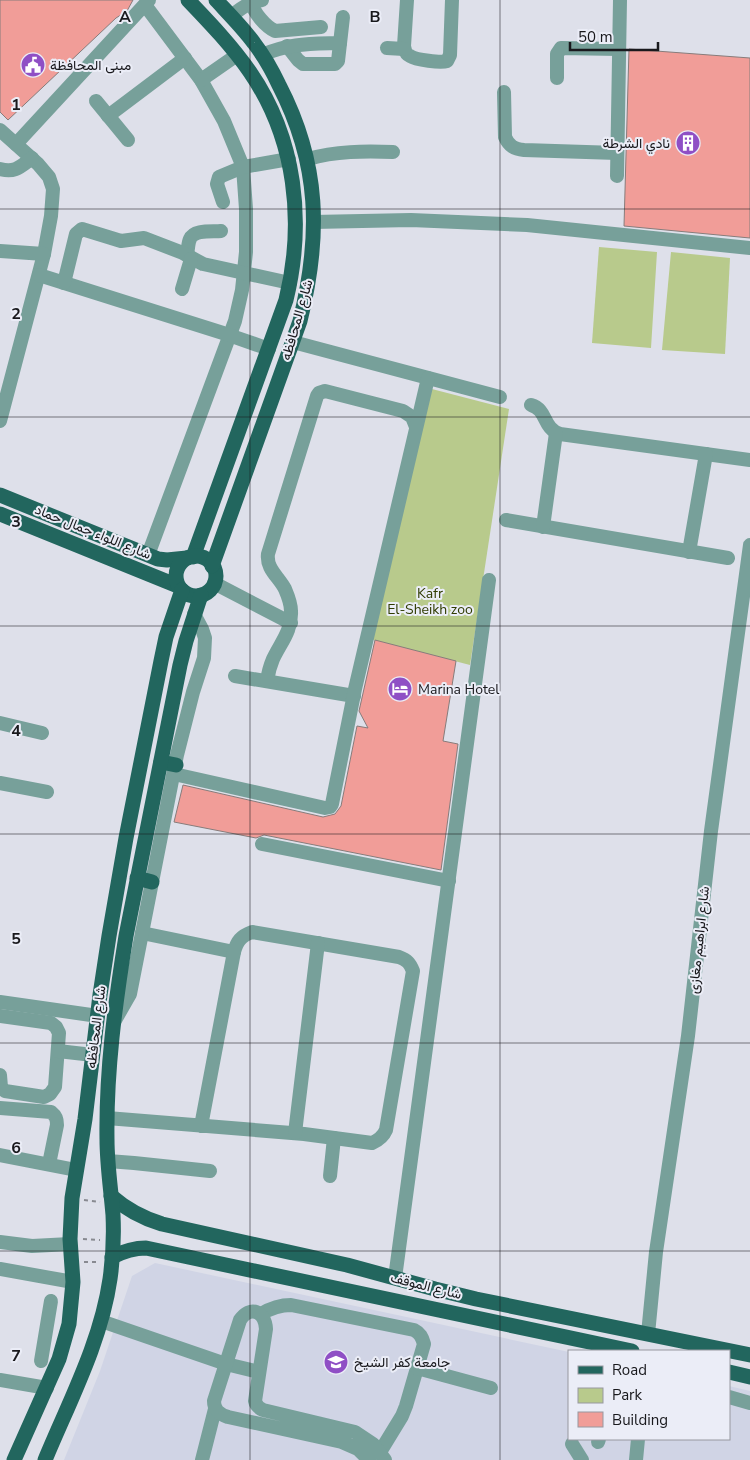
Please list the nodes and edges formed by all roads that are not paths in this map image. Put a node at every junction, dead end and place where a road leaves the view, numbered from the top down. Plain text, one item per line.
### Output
1 (188, 0) edge
2 (216, 0) edge
3 (407, 0) edge
4 (452, 0) edge
5 (620, 0) edge
6 (256, 1) edge
7 (147, 2) edge
8 (232, 16) junction
9 (343, 17) dead end
10 (322, 27) dead end
11 (340, 43) junction
12 (287, 46) junction
13 (387, 48) dead end
14 (619, 48) junction
15 (404, 50) junction
16 (238, 55) junction
17 (262, 55) junction
18 (185, 58) junction
19 (557, 78) dead end
20 (201, 80) junction
21 (504, 92) dead end
22 (96, 100) dead end
23 (108, 116) junction
24 (0, 130) edge
25 (128, 140) dead end
26 (16, 144) junction
27 (393, 152) dead end
28 (617, 153) junction
29 (32, 158) junction
30 (289, 159) junction
31 (308, 159) junction
32 (243, 167) junction
33 (0, 169) edge
34 (617, 176) dead end
35 (223, 202) dead end
36 (313, 222) junction
37 (221, 232) dead end
38 (750, 248) edge
39 (0, 251) edge
40 (44, 254) junction
41 (189, 257) junction
42 (244, 274) junction
43 (39, 275) junction
44 (64, 283) junction
45 (290, 283) junction
46 (182, 289) dead end
47 (229, 335) junction
48 (293, 342) junction
49 (268, 349) junction
50 (428, 378) junction
51 (500, 397) dead end
52 (531, 405) dead end
53 (0, 421) edge
54 (416, 427) junction
55 (556, 433) junction
56 (706, 454) junction
57 (750, 460) edge
58 (0, 495) edge
59 (0, 514) edge
60 (506, 520) dead end
61 (543, 527) junction
62 (102, 536) junction
63 (750, 545) edge
64 (690, 552) junction
65 (96, 553) junction
66 (148, 555) junction
67 (190, 557) junction
68 (728, 558) dead end
69 (212, 566) junction
70 (489, 580) dead end
71 (214, 583) junction
72 (180, 588) junction
73 (201, 595) junction
74 (194, 614) junction
75 (290, 623) junction
76 (235, 676) dead end
77 (267, 681) junction
78 (354, 696) junction
79 (0, 724) edge
80 (42, 734) dead end
81 (170, 767) junction
82 (0, 782) edge
83 (47, 792) dead end
84 (262, 844) dead end
85 (137, 878) junction
86 (449, 881) junction
87 (152, 882) junction
88 (142, 933) junction
89 (318, 943) junction
90 (234, 952) junction
91 (0, 1002) edge
92 (0, 1016) edge
93 (98, 1016) junction
94 (113, 1025) junction
95 (58, 1051) junction
96 (93, 1055) junction
97 (0, 1075) edge
98 (87, 1106) junction
99 (0, 1108) edge
100 (107, 1112) junction
101 (201, 1126) junction
102 (295, 1133) junction
103 (334, 1138) junction
104 (0, 1155) edge
105 (108, 1161) junction
106 (49, 1164) junction
107 (76, 1170) junction
108 (210, 1171) dead end
109 (330, 1176) dead end
110 (111, 1200) junction
111 (70, 1241) junction
112 (0, 1242) edge
113 (112, 1259) junction
114 (0, 1269) edge
115 (395, 1278) junction
116 (73, 1282) junction
117 (476, 1299) junction
118 (51, 1301) dead end
119 (261, 1314) junction
120 (473, 1317) junction
121 (48, 1320) junction
122 (101, 1321) junction
123 (69, 1324) junction
124 (648, 1334) junction
125 (627, 1350) edge
126 (726, 1350) edge
127 (730, 1351) edge
128 (750, 1355) edge
129 (41, 1361) dead end
130 (226, 1364) junction
131 (417, 1368) junction
132 (259, 1372) junction
133 (730, 1372) edge
134 (750, 1377) edge
135 (0, 1380) edge
136 (47, 1388) junction
137 (491, 1388) dead end
138 (730, 1397) edge
139 (750, 1403) edge
140 (256, 1405) junction
141 (219, 1412) junction
142 (252, 1422) junction
143 (638, 1440) edge
144 (572, 1444) dead end
145 (378, 1458) edge
146 (14, 1460) edge
147 (45, 1460) edge
148 (202, 1460) edge
149 (212, 1460) edge
150 (582, 1460) edge
151 (636, 1460) edge

1 - 16 main road, شارع المحافظه
2 - 8 main road, شارع المحافظه
3 - 15 street
4 - 15 street
5 - 14 street
6 - 8 street
6 - 10 street
7 - 18 street
7 - 26 street
8 - 17 main road, شارع المحافظه
9 - 11 street
11 - 12 street
11 - 12 street
12 - 17 street
13 - 15 street
14 - 19 street
14 - 28 street
16 - 20 street
16 - 30 main road, شارع المحافظه
17 - 31 main road, شارع المحافظه
18 - 20 street
18 - 23 street
20 - 32 street
21 - 28 street
22 - 23 street
23 - 25 street
24 - 26 street
26 - 29 street
27 - 31 street
28 - 34 street
29 - 33 street
29 - 40 street
30 - 32 street
30 - 45 main road, شارع المحافظه
31 - 36 main road, شارع المحافظه
32 - 35 street
32 - 42 street
36 - 38 street
36 - 48 main road, شارع المحافظه
37 - 41 street
39 - 40 street
40 - 43 street
41 - 42 street
41 - 44 street
41 - 46 street
42 - 45 street
42 - 47 street
43 - 44 street
43 - 53 street
44 - 47 street
45 - 49 main road, شارع المحافظه
47 - 49 street
47 - 66 street
48 - 50 street
48 - 69 main road, شارع المحافظه
49 - 67 main road, شارع المحافظه
50 - 51 street
50 - 54 street
52 - 55 street
54 - 75 street
54 - 78 street
55 - 56 street
55 - 61 street
56 - 57 street
56 - 64 street
58 - 62 main road, شارع اللواء جمال حماد
59 - 65 main road, شارع اللواء جمال حماد
60 - 61 street
61 - 64 street
62 - 65 main road
62 - 66 main road, شارع اللواء جمال حماد
63 - 124 street, شارع ابراهيم مغازى
64 - 68 street
65 - 72 main road, شارع اللواء جمال حماد
66 - 67 main road, شارع اللواء جمال حماد
67 - 69 main road
67 - 72 main road
69 - 71 main road
70 - 86 street
71 - 73 main road
71 - 75 street
72 - 73 main road
72 - 93 main road, شارع المحافظه
73 - 74 main road, شارع المحافظه
74 - 81 main road, شارع المحافظه
74 - 81 street
75 - 77 street
76 - 77 street
77 - 78 street
78 - 81 street
79 - 80 street
81 - 85 main road, شارع المحافظه
81 - 87 street
82 - 83 street
84 - 86 street
85 - 87 main road
85 - 94 main road, شارع المحافظه
86 - 115 street
87 - 88 street
88 - 90 street
88 - 94 street
89 - 90 street
89 - 102 street
89 - 103 street
90 - 101 street
91 - 93 street
92 - 95 street
93 - 96 main road, شارع المحافظه
94 - 100 main road, شارع المحافظه
95 - 96 street
95 - 97 street
96 - 98 main road, شارع المحافظه
98 - 100 main road
98 - 107 main road, شارع المحافظه
99 - 106 street
100 - 101 street
100 - 105 main road, شارع المحافظه
101 - 102 street
102 - 103 street
103 - 109 street
104 - 106 street
105 - 108 street
105 - 110 main road, شارع المحافظه
106 - 107 street
107 - 111 main road, شارع المحافظه
110 - 113 main road, شارع المحافظه
110 - 115 main road, شارع الموقف
111 - 112 street
111 - 116 main road, شارع المحافظه
113 - 120 main road, شارع الموقف
113 - 122 main road, شارع المحافظه
114 - 116 street
115 - 117 main road, شارع الموقف
116 - 123 main road, شارع المحافظه
117 - 120 main road
117 - 124 main road, شارع الموقف
118 - 121 street
119 - 130 street
119 - 131 street
119 - 132 street
120 - 125 main road, شارع الموقف
121 - 123 street
121 - 129 street
122 - 130 street
122 - 147 main road, شارع المحافظه
123 - 136 main road, شارع المحافظه
124 - 126 main road, شارع الموقف
127 - 128 main road, شارع الموقف
130 - 132 street
130 - 141 street
131 - 137 street
131 - 145 street
132 - 140 street
133 - 134 main road
135 - 136 street
136 - 146 main road, شارع المحافظه
138 - 139 street
140 - 142 street
140 - 145 street
141 - 142 street
141 - 148 street
141 - 149 street
142 - 145 street
143 - 151 street
144 - 150 street

